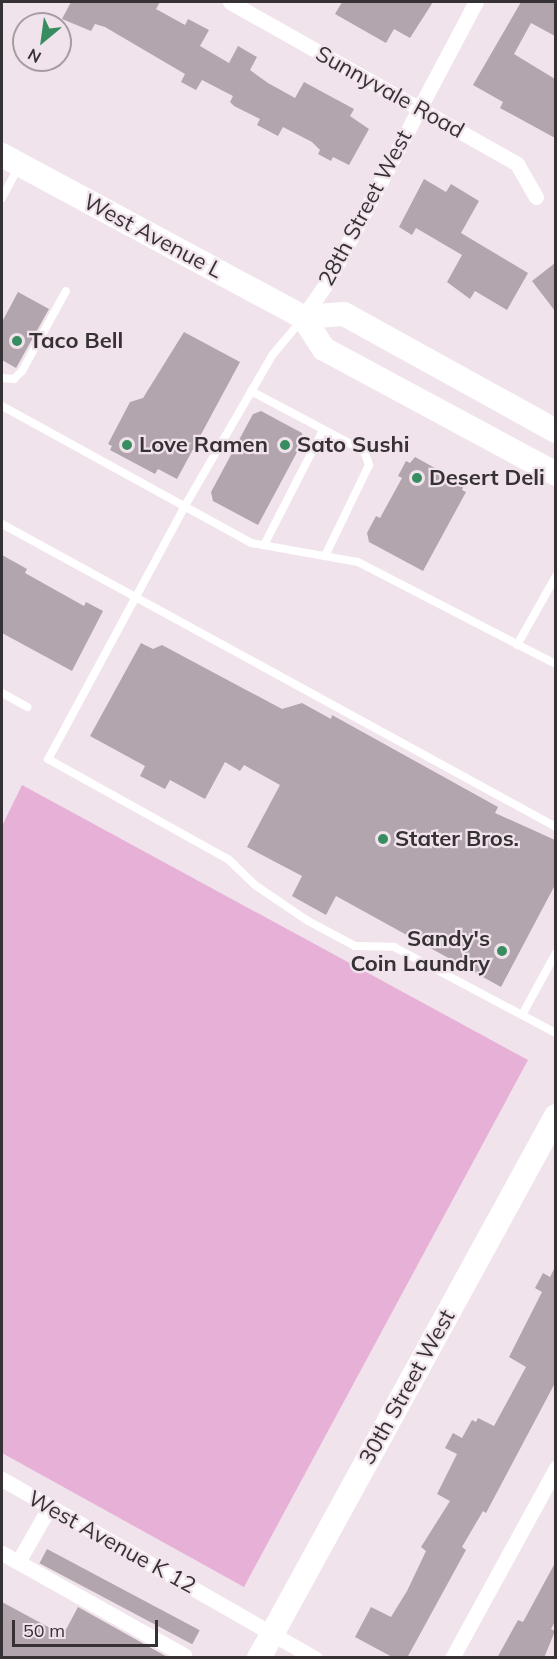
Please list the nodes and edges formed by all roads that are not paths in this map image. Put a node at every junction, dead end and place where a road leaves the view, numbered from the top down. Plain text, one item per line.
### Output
1 (230, 2) edge
2 (476, 2) edge
3 (419, 106) junction
4 (11, 160) edge
5 (2, 198) edge
6 (536, 198) dead end
7 (66, 291) dead end
8 (303, 317) junction
9 (2, 378) edge
10 (251, 391) junction
11 (2, 406) edge
12 (323, 430) junction
13 (555, 431) edge
14 (555, 474) edge
15 (185, 506) junction
16 (2, 524) edge
17 (264, 545) junction
18 (325, 556) junction
19 (555, 576) edge
20 (136, 597) junction
21 (517, 645) junction
22 (555, 664) edge
23 (2, 693) edge
24 (27, 707) dead end
25 (555, 826) edge
26 (555, 953) edge
27 (522, 1015) junction
28 (555, 1033) edge
29 (555, 1116) edge
30 (555, 1468) edge
31 (2, 1479) edge
32 (50, 1506) junction
33 (2, 1553) edge
34 (18, 1562) junction
35 (272, 1632) junction
36 (184, 1655) dead end
37 (259, 1658) edge
38 (315, 1658) edge
39 (452, 1658) edge

1 - 3 street, Sunnyvale Road
2 - 3 street, 28th Street West
3 - 6 street, Sunnyvale Road
3 - 8 street, 28th Street West
4 - 5 lane
4 - 8 main road, West Avenue L
7 - 9 lane
8 - 10 lane
8 - 13 main road
8 - 14 main road, West Avenue L
10 - 12 lane
10 - 15 lane
11 - 15 lane
12 - 17 lane
12 - 18 lane
15 - 17 lane
15 - 20 lane
16 - 20 lane
17 - 18 lane
18 - 21 lane
19 - 21 lane
20 - 25 lane
20 - 27 lane
21 - 22 lane
23 - 24 lane
26 - 27 lane
27 - 28 lane
29 - 35 main road, 30th Street West
30 - 39 street
31 - 32 street, West Avenue K 12
32 - 34 street
32 - 35 street, West Avenue K 12
33 - 34 street
34 - 36 street
35 - 37 main road, 30th Street West
35 - 38 street, West Avenue K 12

